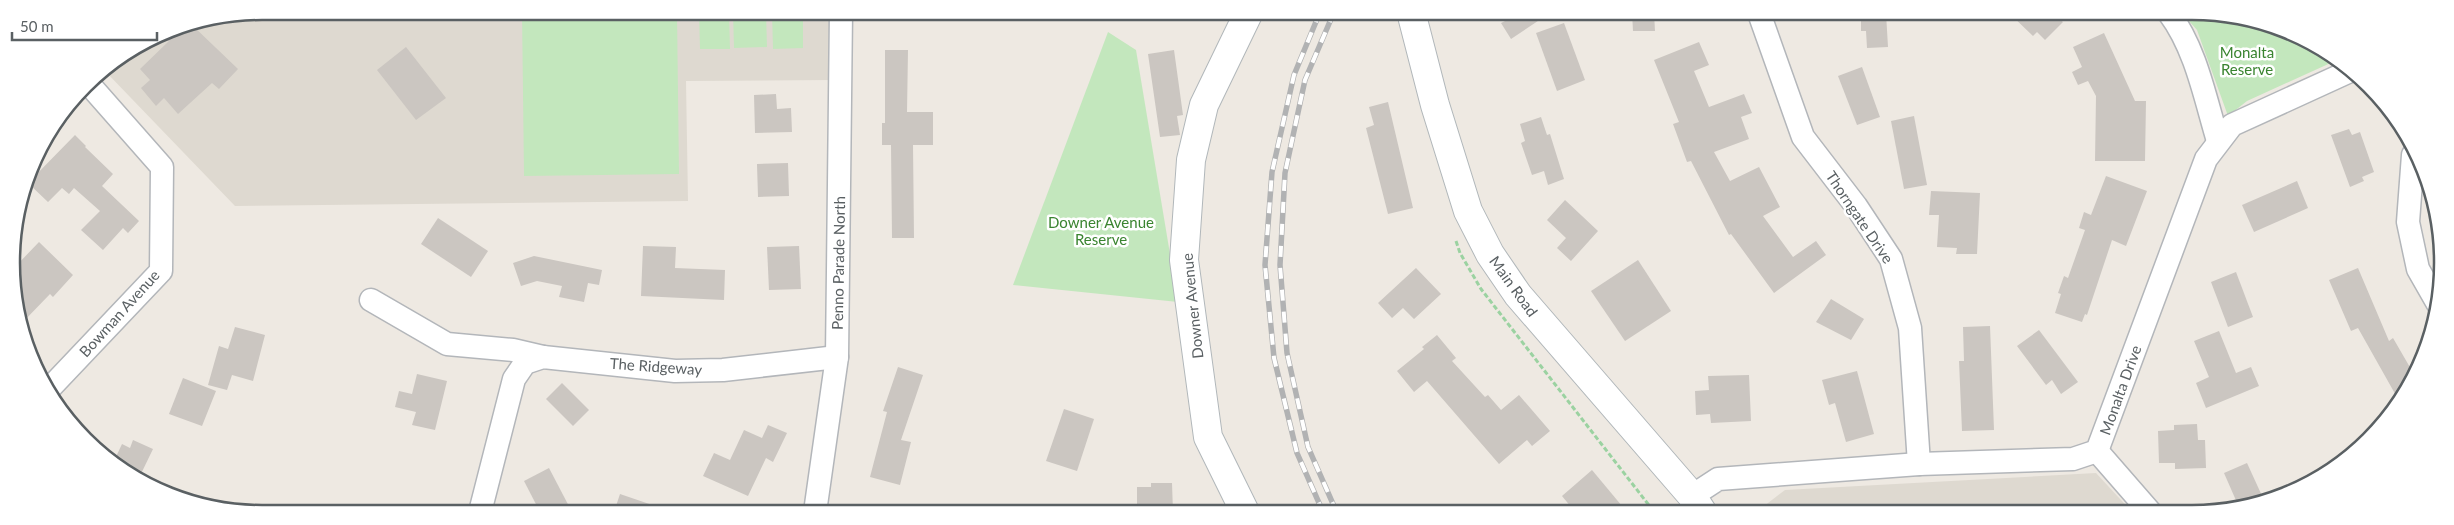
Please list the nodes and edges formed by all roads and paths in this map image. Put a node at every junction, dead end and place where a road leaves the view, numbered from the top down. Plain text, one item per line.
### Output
1 (841, 20) edge
2 (1245, 20) edge
3 (1413, 20) edge
4 (1761, 20) edge
5 (2174, 20) edge
6 (2344, 74) edge
7 (93, 89) edge
8 (2218, 141) junction
9 (2412, 162) edge
10 (2432, 294) edge
11 (371, 300) dead end
12 (543, 357) junction
13 (837, 357) junction
14 (53, 385) edge
15 (2097, 451) junction
16 (1918, 464) junction
17 (1698, 504) edge
18 (482, 505) edge
19 (816, 505) edge
20 (1242, 505) edge
21 (2144, 505) edge

1 - 13 street, Penno Parade North
2 - 20 main road, Downer Avenue
3 - 17 main road, Main Road
4 - 16 street, Thorngate Drive
5 - 8 street
6 - 8 street, Monalta Drive
7 - 14 street, Bowman Avenue
8 - 15 street, Monalta Drive
9 - 10 street
11 - 12 street, The Ridgeway
12 - 13 street, The Ridgeway
12 - 18 street
13 - 19 street, Penno Parade North
15 - 16 street, Monalta Drive
15 - 21 street
16 - 17 street, Monalta Drive

